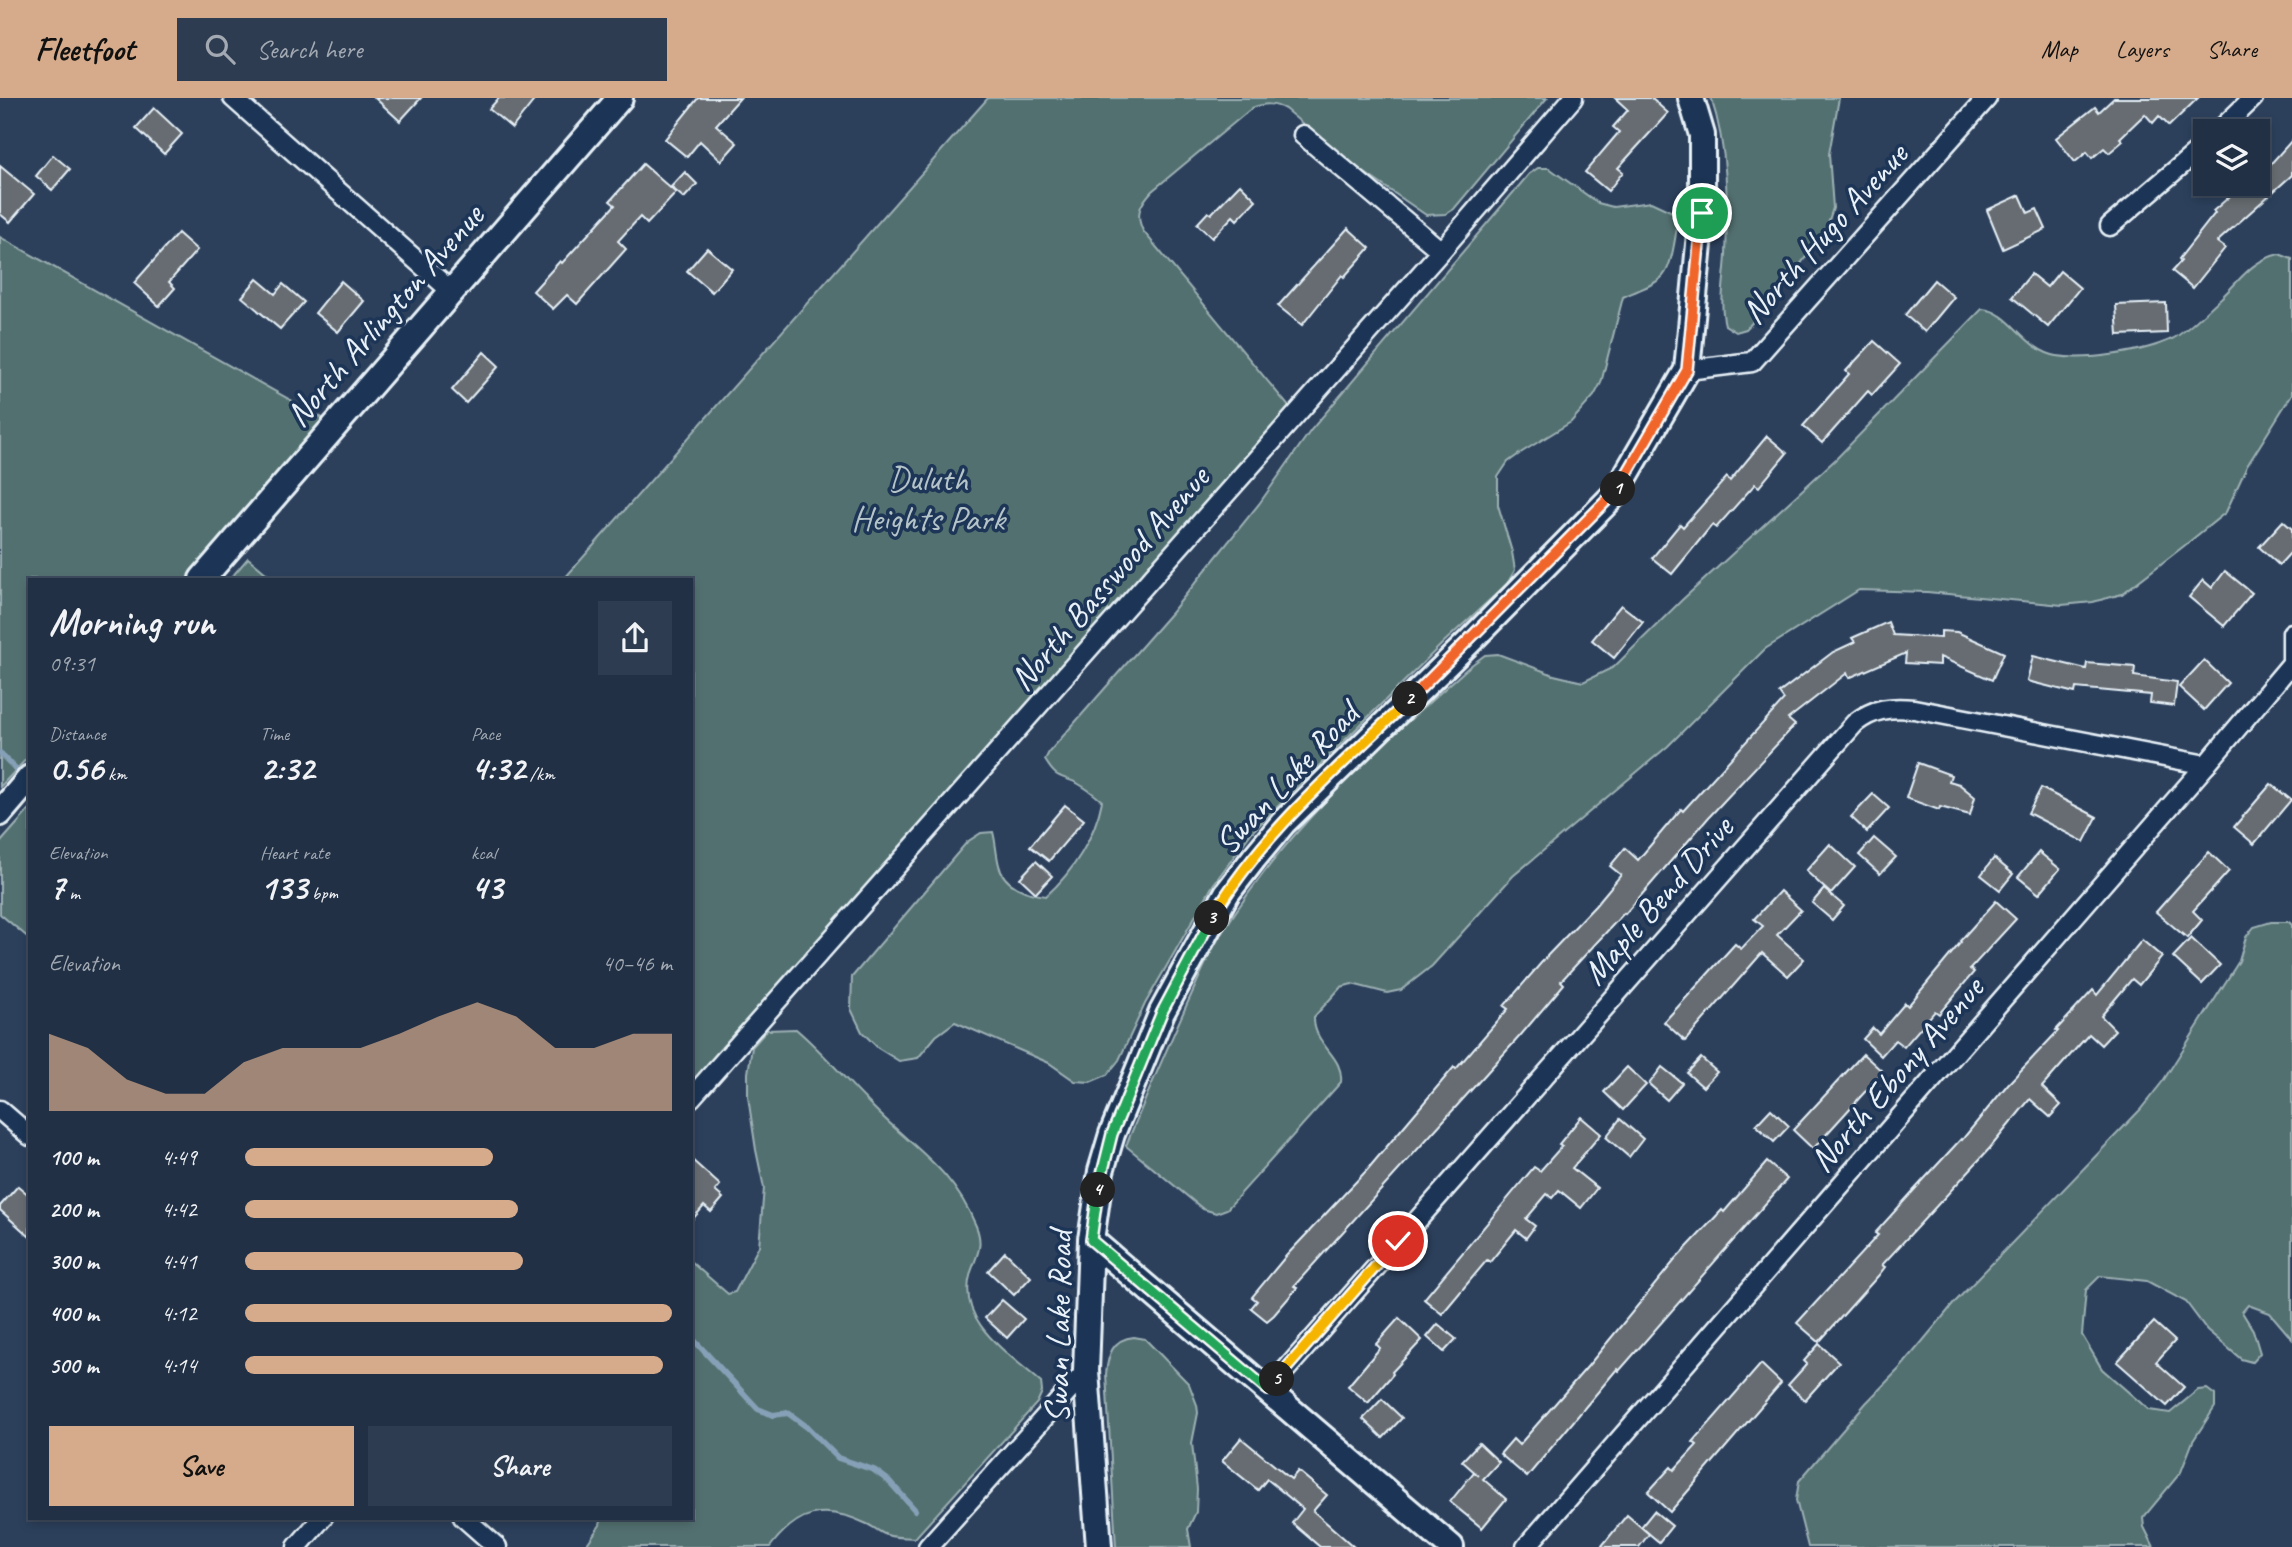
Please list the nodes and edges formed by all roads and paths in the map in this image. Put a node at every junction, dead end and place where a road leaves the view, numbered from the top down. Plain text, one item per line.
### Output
1 (233, 98) edge
2 (620, 98) edge
3 (1573, 98) edge
4 (1691, 98) edge
5 (1987, 98) edge
6 (2253, 98) edge
7 (2231, 119) edge
8 (1303, 135) dead end
9 (2193, 155) edge
10 (2110, 226) dead end
11 (1441, 251) junction
12 (451, 291) junction
13 (1687, 370) junction
14 (203, 578) edge
15 (2292, 633) edge
16 (2292, 663) edge
17 (2206, 765) junction
18 (24, 784) edge
19 (0, 813) edge
20 (693, 1096) edge
21 (0, 1110) edge
22 (28, 1134) edge
23 (1091, 1240) junction
24 (1086, 1371) junction
25 (1268, 1390) junction
26 (320, 1520) edge
27 (466, 1520) edge
28 (297, 1547) edge
29 (497, 1547) edge
30 (928, 1547) edge
31 (1099, 1547) edge
32 (1451, 1547) edge
33 (1526, 1547) edge

1 - 12 street
2 - 12 street, North Arlington Avenue
3 - 11 street, North Basswood Avenue
4 - 13 street, Swan Lake Road
5 - 13 street, North Hugo Avenue
6 - 7 street
8 - 11 street
9 - 10 street
11 - 20 street, North Basswood Avenue
12 - 14 street, North Arlington Avenue
13 - 23 street, Swan Lake Road
15 - 16 street, North Ebony Avenue
16 - 17 street, North Ebony Avenue
17 - 25 street, Maple Bend Drive
17 - 33 street, North Ebony Avenue
18 - 19 street
21 - 22 street
23 - 24 street, Swan Lake Road
23 - 25 street
24 - 30 street
24 - 31 street, Swan Lake Road
25 - 32 street
26 - 28 street
27 - 29 street

